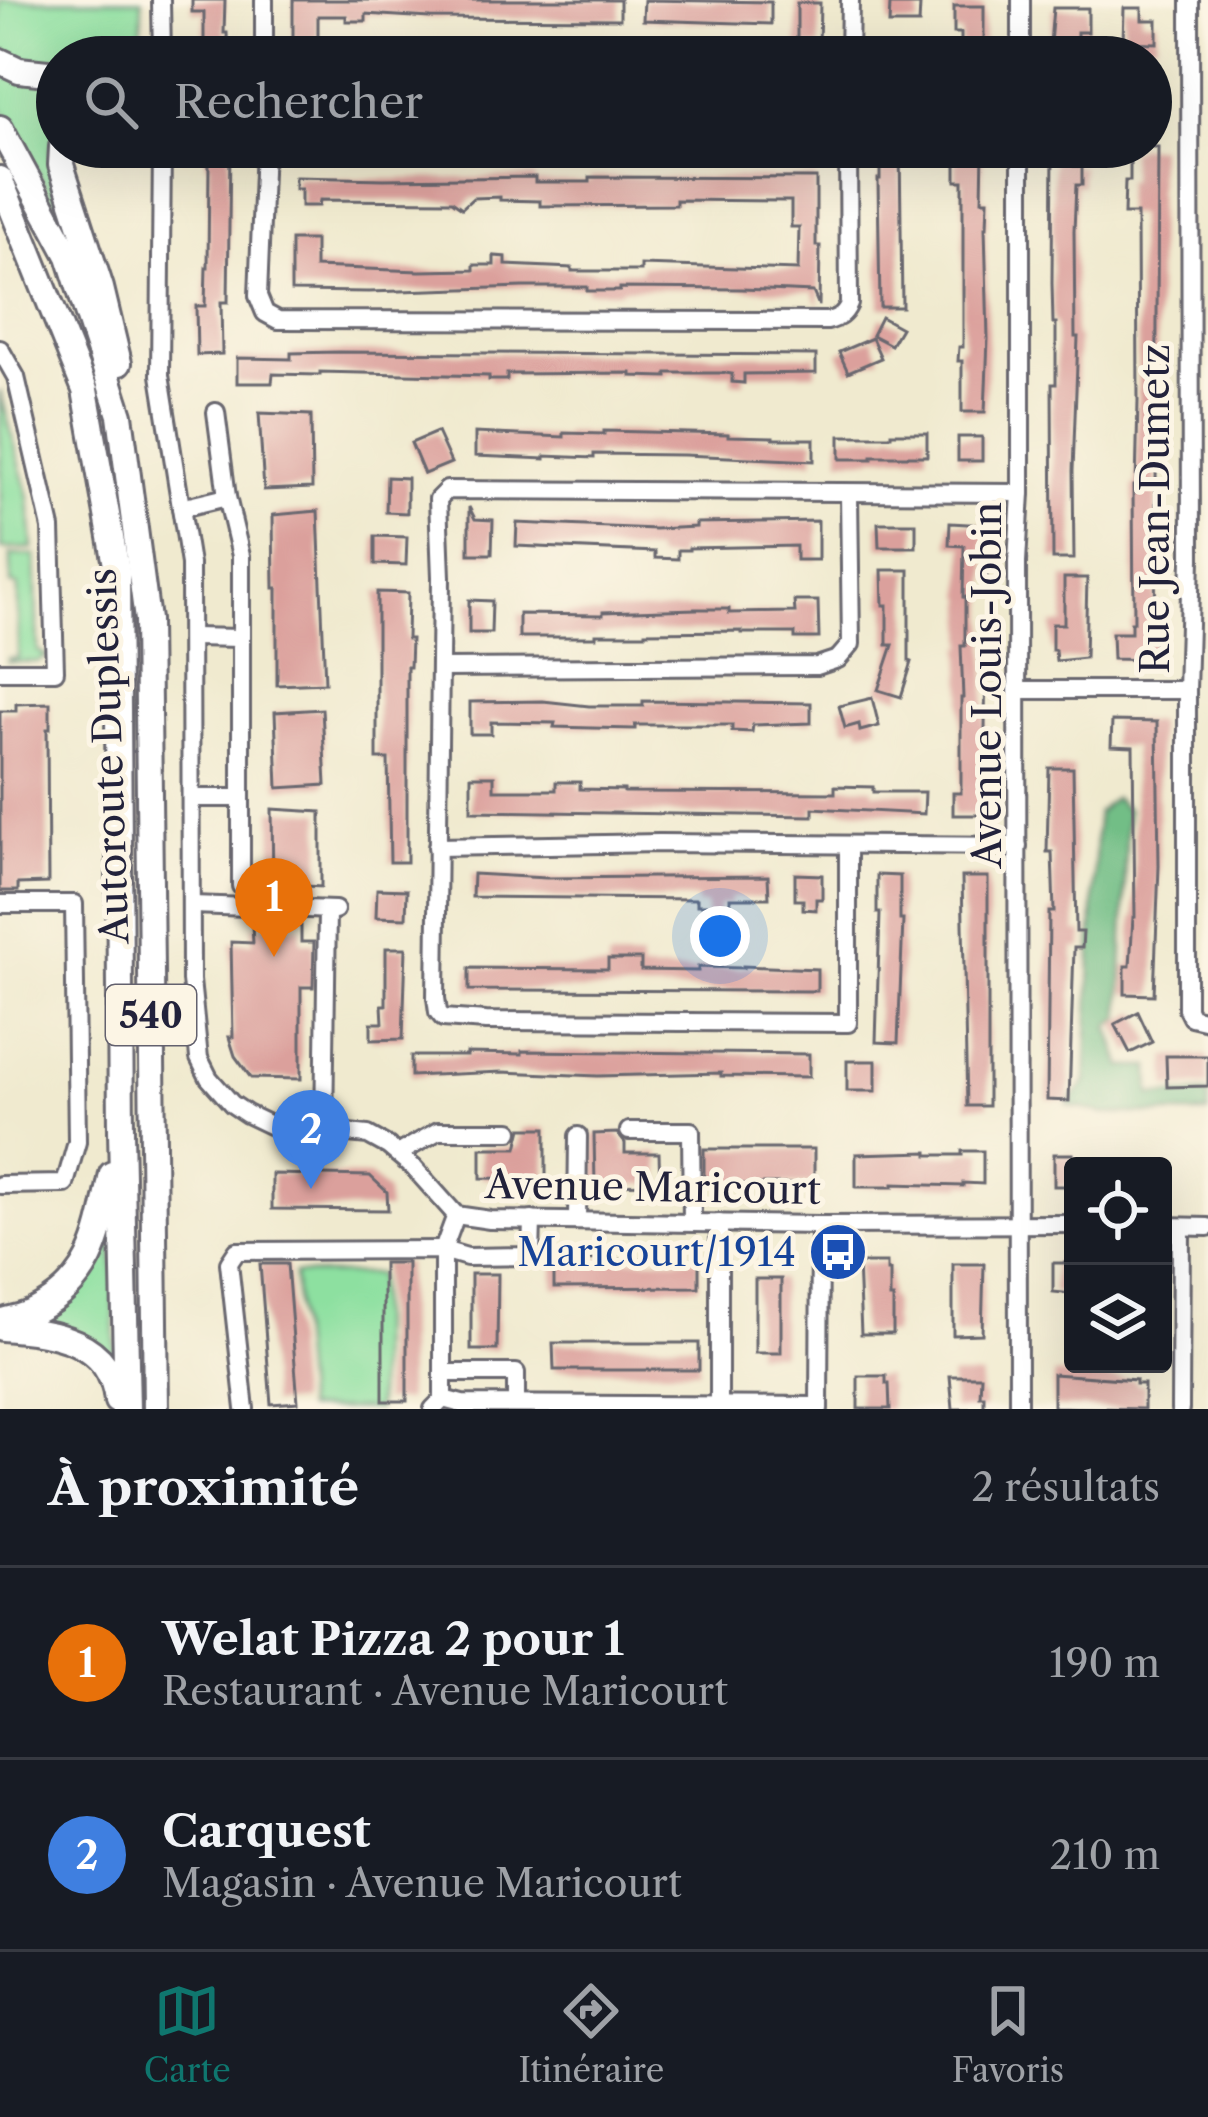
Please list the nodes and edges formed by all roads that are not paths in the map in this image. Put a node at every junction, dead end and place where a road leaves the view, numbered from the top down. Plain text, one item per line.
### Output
1 (161, 0) edge
2 (264, 0) edge
3 (850, 0) edge
4 (1022, 0) edge
5 (1190, 0) edge
6 (162, 36) edge
7 (264, 36) edge
8 (849, 36) edge
9 (1022, 36) edge
10 (0, 62) edge
11 (36, 72) edge
12 (0, 128) edge
13 (62, 168) edge
14 (162, 168) edge
15 (263, 168) edge
16 (848, 168) edge
17 (1022, 168) edge
18 (0, 179) edge
19 (1, 355) edge
20 (216, 412) dead end
21 (1022, 493) junction
22 (849, 494) junction
23 (1199, 494) edge
24 (226, 497) junction
25 (181, 508) junction
26 (147, 620) junction
27 (191, 637) junction
28 (241, 638) junction
29 (440, 668) junction
30 (0, 671) edge
31 (1018, 690) junction
32 (1187, 690) junction
33 (192, 798) junction
34 (241, 798) junction
35 (848, 845) junction
36 (1018, 846) junction
37 (437, 847) junction
38 (241, 886) dead end
39 (0, 904) edge
40 (192, 905) junction
41 (327, 910) junction
42 (338, 955) dead end
43 (1200, 1019) edge
44 (324, 1130) junction
45 (121, 1131) junction
46 (510, 1131) dead end
47 (628, 1131) dead end
48 (578, 1136) dead end
49 (398, 1154) junction
50 (0, 1185) edge
51 (456, 1215) junction
52 (532, 1220) junction
53 (577, 1221) junction
54 (692, 1222) junction
55 (719, 1222) junction
56 (1018, 1223) junction
57 (1064, 1224) edge
58 (820, 1225) junction
59 (1172, 1227) edge
60 (1208, 1227) edge
61 (443, 1250) junction
62 (0, 1325) edge
63 (443, 1373) junction
64 (516, 1404) junction
65 (448, 1405) edge
66 (719, 1405) junction
67 (634, 1407) edge
68 (819, 1408) edge
69 (118, 1409) edge
70 (127, 1409) edge
71 (156, 1409) edge
72 (245, 1409) edge
73 (1018, 1409) edge
74 (1180, 1409) edge

1 - 6 street
2 - 7 street
3 - 8 street
4 - 9 street
5 - 23 street, Rue Jean-Dumetz
10 - 11 highway
12 - 26 highway, Autoroute Duplessis / 540
13 - 26 highway
14 - 25 street, Avenue Maricourt
15 - 16 street
17 - 21 street, Avenue Louis-Jobin
18 - 45 highway, Autoroute Duplessis / 540
19 - 30 street
20 - 24 street
21 - 22 street
21 - 31 street, Avenue Louis-Jobin
22 - 29 street
22 - 29 street
23 - 32 street, Rue Jean-Dumetz
24 - 25 street
24 - 28 street
25 - 27 street, Avenue Maricourt
26 - 71 highway, Autoroute Duplessis / 540
27 - 28 street
27 - 33 street, Avenue Maricourt
28 - 34 street
29 - 37 street
31 - 32 street
31 - 36 street, Avenue Louis-Jobin
32 - 43 street, Rue Jean-Dumetz
33 - 34 street
33 - 40 street, Avenue Maricourt
34 - 38 street
35 - 36 street
35 - 37 street
35 - 37 street
36 - 56 street, Avenue Louis-Jobin
39 - 50 street
40 - 41 street
40 - 44 street, Avenue Maricourt
41 - 42 street
41 - 44 street
44 - 49 street, Avenue Maricourt
45 - 62 highway
45 - 70 highway, Autoroute Duplessis / 540
46 - 49 street
47 - 54 street
48 - 53 street
49 - 51 street, Avenue Maricourt
51 - 52 street, Avenue Maricourt
51 - 61 street
52 - 53 street, Avenue Maricourt
52 - 61 street
53 - 54 street, Avenue Maricourt
54 - 55 street, Avenue Maricourt
55 - 58 street, Avenue Maricourt
55 - 66 street
56 - 57 street, Avenue Maricourt
56 - 58 street, Avenue Maricourt
56 - 73 street, Avenue Louis-Jobin
58 - 68 street
59 - 60 street
59 - 74 street
61 - 63 street
61 - 72 street
62 - 69 highway
63 - 64 street
63 - 65 street
64 - 65 street
64 - 67 street
66 - 67 street
66 - 68 street

